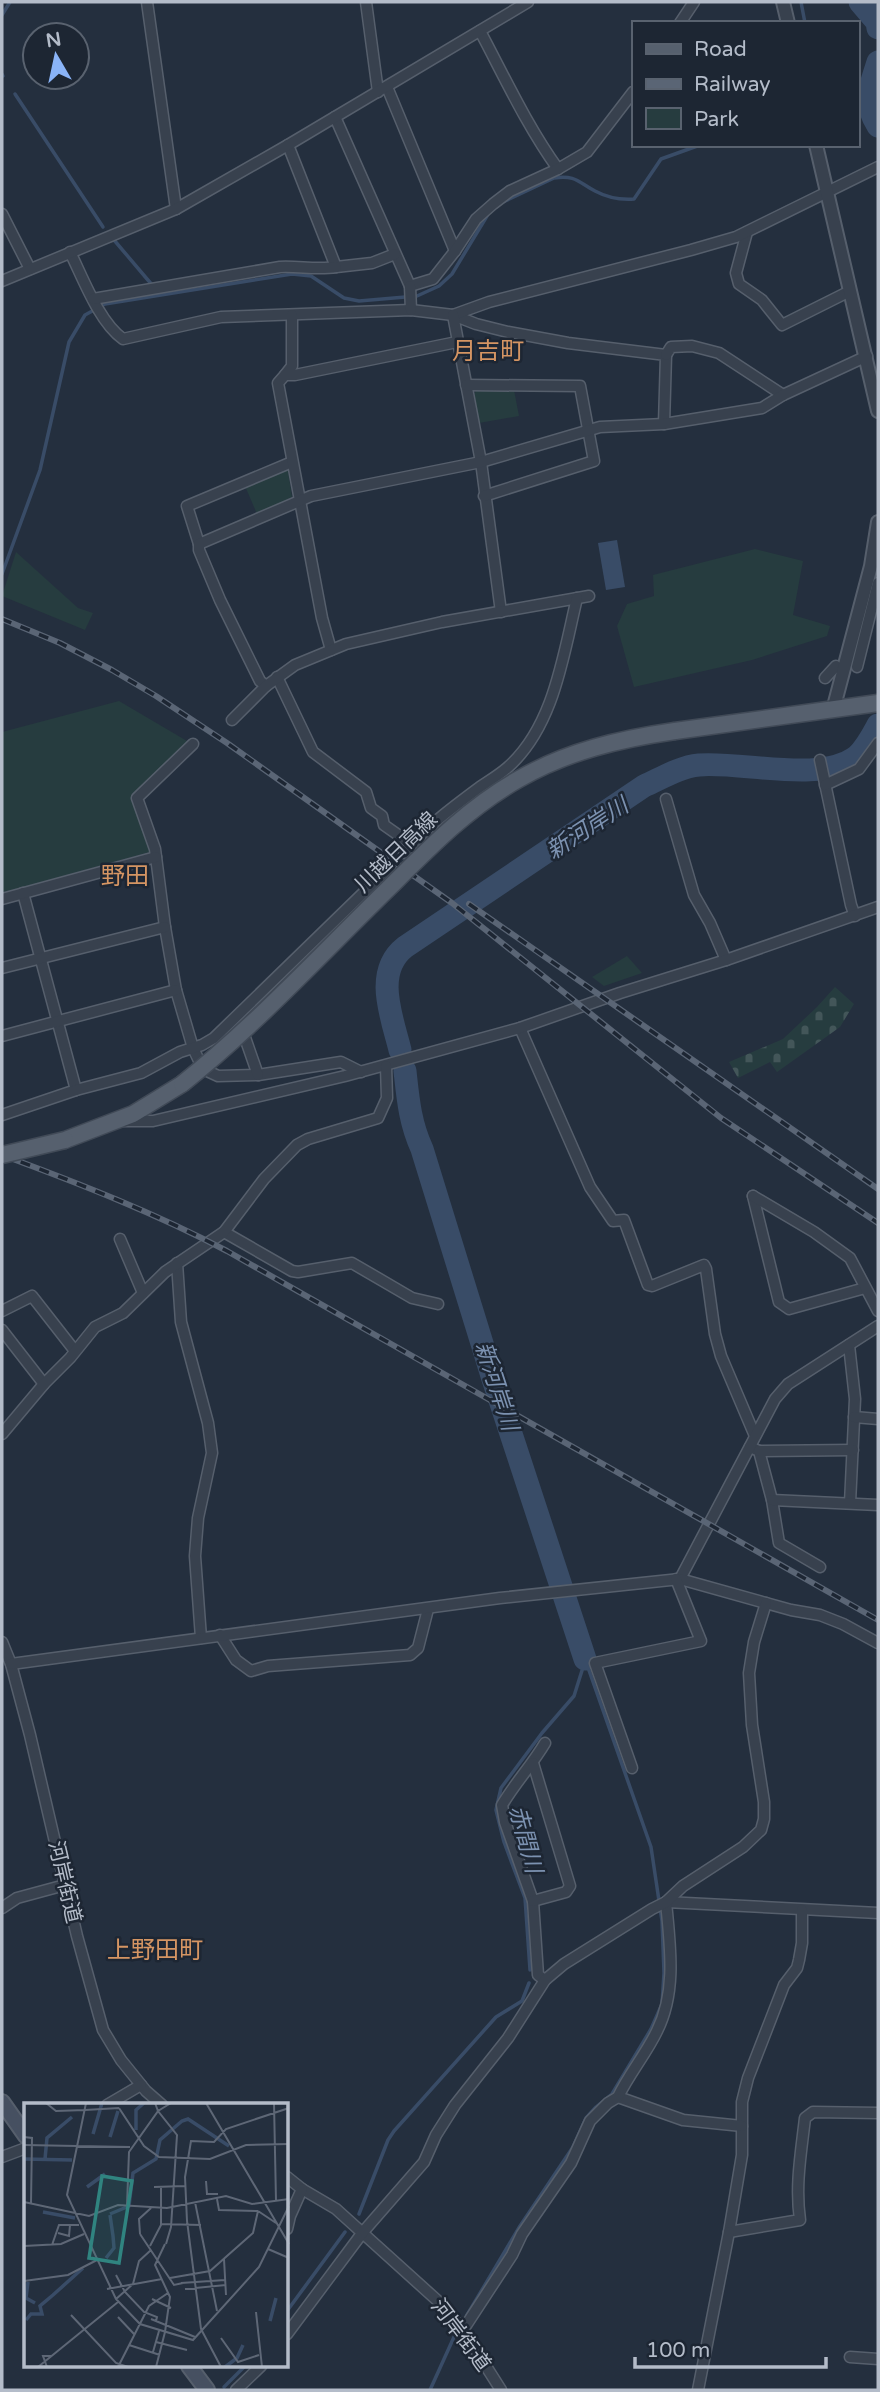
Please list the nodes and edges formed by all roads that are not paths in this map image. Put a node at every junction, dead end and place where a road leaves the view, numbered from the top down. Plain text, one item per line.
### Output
1 (147, 2) edge
2 (366, 2) edge
3 (528, 2) edge
4 (694, 2) edge
5 (783, 2) edge
6 (681, 21) edge
7 (788, 21) edge
8 (480, 31) junction
9 (383, 89) junction
10 (632, 93) edge
11 (335, 117) junction
12 (288, 145) junction
13 (816, 147) edge
14 (878, 167) edge
15 (558, 169) junction
16 (827, 193) junction
17 (176, 209) junction
18 (2, 215) edge
19 (747, 232) junction
20 (455, 251) junction
21 (70, 253) junction
22 (396, 254) junction
23 (336, 267) junction
24 (30, 270) junction
25 (2, 281) edge
26 (410, 286) junction
27 (850, 291) junction
28 (93, 299) junction
29 (411, 310) junction
30 (292, 315) junction
31 (453, 315) junction
32 (457, 342) junction
33 (666, 355) junction
34 (867, 356) junction
35 (285, 375) junction
36 (466, 385) junction
37 (783, 395) junction
38 (878, 411) edge
39 (664, 424) junction
40 (587, 431) junction
41 (292, 462) junction
42 (481, 462) junction
43 (484, 496) junction
44 (301, 500) junction
45 (878, 522) edge
46 (199, 544) junction
47 (878, 583) edge
48 (589, 596) dead end
49 (577, 598) junction
50 (501, 611) junction
51 (331, 650) junction
52 (836, 666) dead end
53 (857, 668) dead end
54 (277, 677) junction
55 (825, 678) dead end
56 (266, 686) junction
57 (871, 704) edge
58 (834, 710) junction
59 (232, 720) dead end
60 (878, 743) edge
61 (193, 744) dead end
62 (820, 760) dead end
63 (824, 782) junction
64 (666, 799) dead end
65 (411, 844) junction
66 (404, 853) tunnel mouth
67 (156, 857) junction
68 (390, 867) tunnel mouth
69 (23, 893) junction
70 (2, 899) edge
71 (878, 906) edge
72 (855, 916) junction
73 (164, 927) junction
74 (40, 958) junction
75 (726, 960) junction
76 (2, 968) edge
77 (176, 990) junction
78 (238, 1016) junction
79 (58, 1021) junction
80 (520, 1028) junction
81 (2, 1036) edge
82 (193, 1048) junction
83 (386, 1066) junction
84 (361, 1072) junction
85 (258, 1075) junction
86 (76, 1090) junction
87 (2, 1115) edge
88 (117, 1121) junction
89 (2, 1155) edge
90 (224, 1232) junction
91 (120, 1239) dead end
92 (177, 1263) junction
93 (865, 1288) junction
94 (144, 1293) junction
95 (438, 1304) dead end
96 (2, 1311) edge
97 (878, 1311) edge
98 (878, 1326) edge
99 (2, 1330) edge
100 (849, 1345) junction
101 (75, 1351) junction
102 (44, 1384) junction
103 (855, 1417) junction
104 (878, 1419) edge
105 (2, 1434) edge
106 (755, 1436) junction
107 (755, 1449) junction
108 (853, 1450) junction
109 (772, 1500) junction
110 (850, 1503) junction
111 (878, 1505) edge
112 (820, 1567) dead end
113 (678, 1579) junction
114 (766, 1603) junction
115 (428, 1609) junction
116 (220, 1635) junction
117 (201, 1638) junction
118 (2, 1642) edge
119 (878, 1643) edge
120 (11, 1664) junction
121 (545, 1743) dead end
122 (533, 1763) junction
123 (632, 1768) dead end
124 (65, 1885) junction
125 (533, 1901) junction
126 (666, 1902) junction
127 (2, 1908) edge
128 (802, 1910) junction
129 (878, 1913) edge
130 (545, 1980) junction
131 (141, 2085) junction
132 (618, 2097) junction
133 (2, 2102) edge
134 (110, 2103) edge
135 (160, 2103) edge
136 (878, 2113) edge
137 (742, 2126) junction
138 (24, 2133) edge
139 (24, 2149) edge
140 (2, 2157) edge
141 (289, 2179) edge
142 (302, 2189) junction
143 (289, 2220) edge
144 (362, 2232) junction
145 (729, 2232) junction
146 (463, 2330) junction
147 (289, 2331) edge
148 (850, 2357) dead end
149 (878, 2359) edge
150 (190, 2368) edge
151 (259, 2368) edge
152 (207, 2390) edge
153 (236, 2390) edge
154 (501, 2390) edge
155 (698, 2390) edge

1 - 17 street
2 - 9 street
3 - 8 street
4 - 6 street
5 - 7 street
8 - 9 street
8 - 15 street
9 - 11 street
9 - 20 street
10 - 15 street
11 - 12 street
11 - 22 street
12 - 17 street
12 - 23 street
13 - 16 street
14 - 16 street
15 - 20 street
16 - 19 street
16 - 27 street
17 - 21 street
18 - 24 street
19 - 27 street
19 - 31 street
20 - 26 street
21 - 24 street
21 - 28 street
22 - 23 street
22 - 26 street
23 - 28 street
24 - 25 street
26 - 29 street
27 - 34 street
28 - 30 street
29 - 30 street
29 - 31 street
30 - 35 street
31 - 32 street
31 - 33 street
32 - 35 street
32 - 36 street
33 - 37 street
33 - 39 street
34 - 37 street
34 - 38 street
35 - 41 street
36 - 40 street
36 - 42 street
37 - 39 street
39 - 40 street
40 - 42 street
40 - 43 street
41 - 44 street
41 - 46 street
42 - 43 street
42 - 44 street
43 - 50 street
44 - 46 street
44 - 51 street
45 - 58 street
46 - 56 street
47 - 53 street
48 - 49 street
49 - 50 street
49 - 65 street
50 - 51 street
51 - 54 street
52 - 55 street
54 - 56 street
54 - 65 street
56 - 59 street
57 - 58 main road, 川越日高線
58 - 88 main road, 川越日高線, bridge
60 - 63 street
61 - 67 street
62 - 63 street
63 - 72 street
64 - 75 street
65 - 66 street
67 - 69 street
67 - 73 street
68 - 78 street
69 - 70 street
69 - 74 street
71 - 72 street
72 - 75 street
73 - 74 street
73 - 77 street
74 - 76 street
74 - 79 street
75 - 80 street
77 - 79 street
77 - 82 street
78 - 82 street
78 - 85 street
79 - 81 street
79 - 86 street
80 - 83 street
80 - 106 street
82 - 85 street
82 - 86 street
83 - 84 street
83 - 90 street
84 - 85 street
84 - 88 street
86 - 87 street
88 - 89 main road, 川越日高線, bridge
90 - 92 street
90 - 95 street
91 - 94 street
92 - 94 street
92 - 117 street
93 - 93 street
93 - 97 street
94 - 101 street
96 - 101 street
98 - 100 street
99 - 102 street
100 - 103 street
100 - 106 street
101 - 102 street
102 - 105 street
103 - 104 street
103 - 108 street
106 - 107 street
107 - 108 street
107 - 109 street
107 - 113 street
108 - 110 street
109 - 110 street
109 - 112 street
110 - 111 street
113 - 114 street
113 - 115 street
113 - 123 street
114 - 119 street
114 - 126 street
115 - 116 street
115 - 116 street
116 - 117 street
117 - 120 street
118 - 120 street, 河岸街道
120 - 124 street, 河岸街道
121 - 122 street
122 - 125 street
122 - 125 street
124 - 127 street
124 - 131 street, 河岸街道
125 - 130 street
126 - 128 street
126 - 130 street
126 - 132 street
128 - 129 street
128 - 137 street
130 - 144 street
131 - 134 street
131 - 135 street, 河岸街道
132 - 137 street
132 - 146 street
133 - 138 main road
136 - 145 street
137 - 145 street
139 - 140 street
141 - 142 street, 河岸街道
142 - 143 street
142 - 144 street, 河岸街道
144 - 146 street, 河岸街道
144 - 147 street
145 - 155 street
146 - 154 street, 河岸街道
148 - 149 street
150 - 152 main road
151 - 153 street

